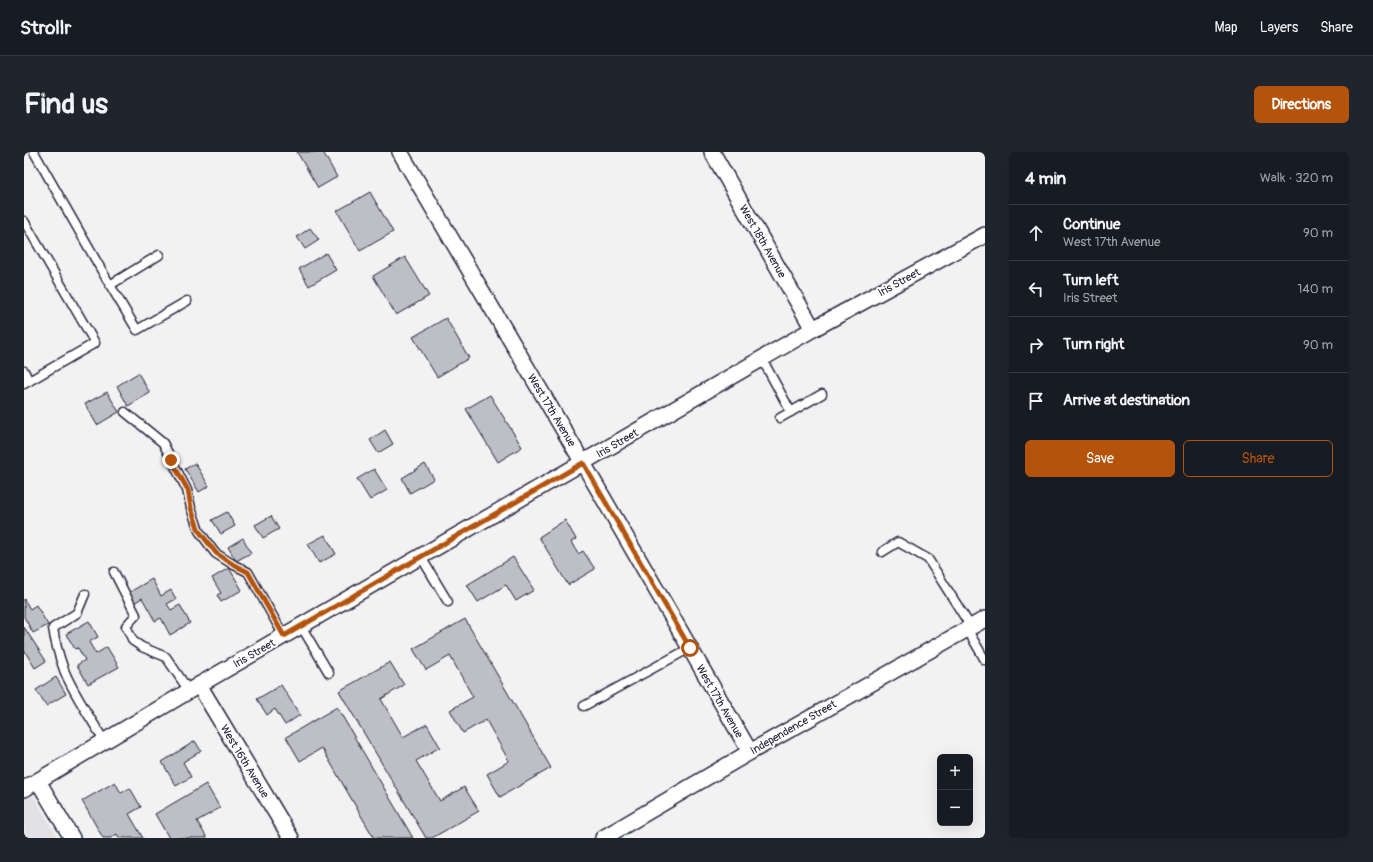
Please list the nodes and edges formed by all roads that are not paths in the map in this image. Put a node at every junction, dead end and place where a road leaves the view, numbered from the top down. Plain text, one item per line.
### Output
1 (34, 152) edge
2 (400, 152) edge
3 (712, 152) edge
4 (24, 221) edge
5 (985, 235) edge
6 (159, 255) dead end
7 (110, 285) junction
8 (187, 301) dead end
9 (814, 329) junction
10 (762, 359) junction
11 (24, 371) edge
12 (27, 382) edge
13 (822, 394) dead end
14 (125, 412) dead end
15 (791, 412) junction
16 (780, 418) dead end
17 (583, 463) junction
18 (882, 552) dead end
19 (421, 557) junction
20 (114, 572) dead end
21 (84, 594) dead end
22 (448, 602) dead end
23 (985, 619) edge
24 (301, 626) junction
25 (969, 628) junction
26 (284, 636) junction
27 (690, 648) junction
28 (985, 660) edge
29 (329, 673) dead end
30 (194, 688) junction
31 (584, 706) dead end
32 (104, 741) junction
33 (750, 752) junction
34 (38, 781) junction
35 (24, 789) edge
36 (72, 838) edge
37 (291, 838) edge
38 (603, 838) edge

1 - 7 lane
2 - 17 street, West 17th Avenue
3 - 9 street, West 18th Avenue
4 - 12 lane
5 - 9 street, Iris Street
6 - 7 lane
7 - 8 lane
9 - 10 street, Iris Street
10 - 15 lane
10 - 17 street, Iris Street
11 - 12 lane
13 - 15 lane
14 - 26 lane
15 - 16 lane
17 - 19 street, Iris Street
17 - 27 street, West 17th Avenue
18 - 25 lane
19 - 22 lane
19 - 24 street, Iris Street
20 - 30 lane
21 - 32 lane
23 - 25 street, Independence Street
24 - 26 street, Iris Street
24 - 29 lane
25 - 28 lane
25 - 33 street, Independence Street
26 - 30 street, Iris Street
27 - 31 lane
27 - 33 street, West 17th Avenue
30 - 32 street, Iris Street
30 - 37 street, West 16th Avenue
32 - 34 street, Iris Street
33 - 38 street, Independence Street
34 - 35 street, Iris Street
34 - 36 street

